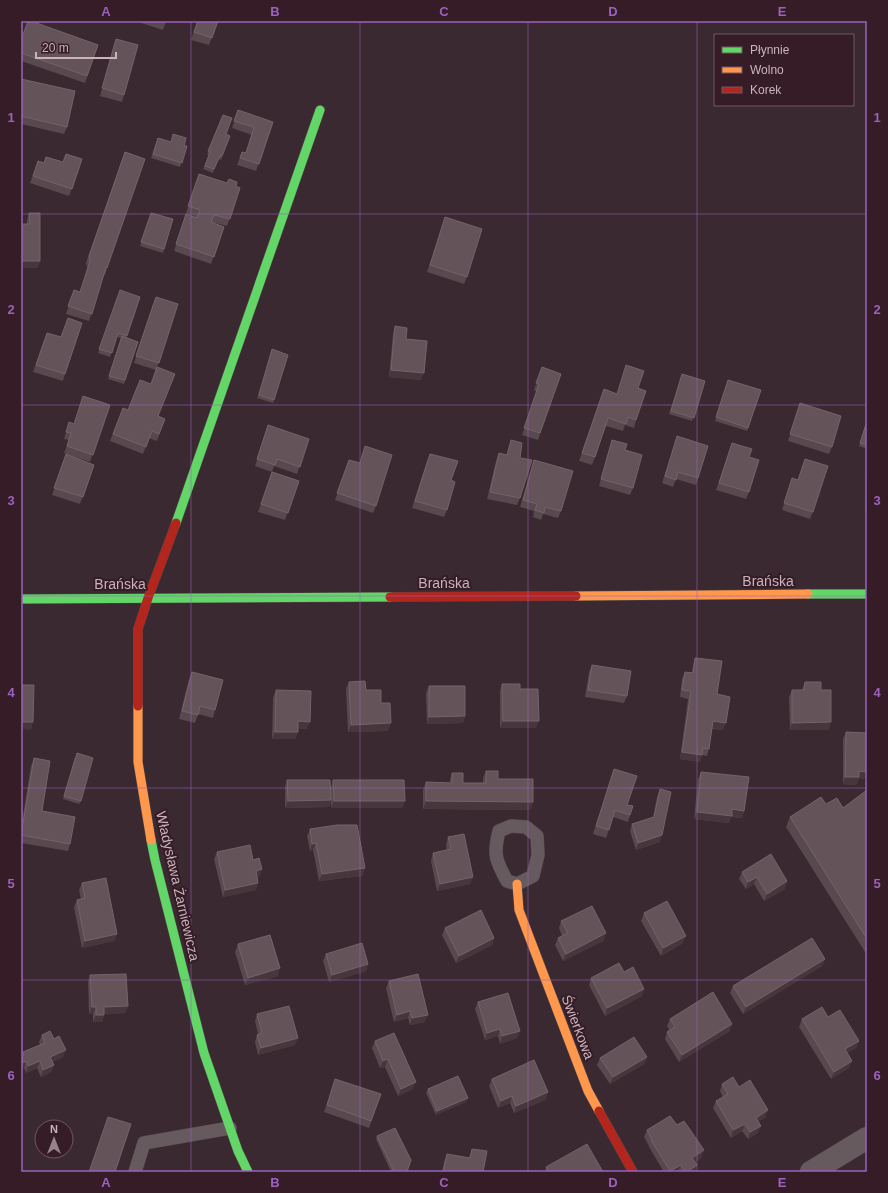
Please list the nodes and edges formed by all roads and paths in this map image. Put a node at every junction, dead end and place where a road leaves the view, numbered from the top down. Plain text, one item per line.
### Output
1 (320, 110) dead end
2 (867, 594) edge
3 (148, 598) junction
4 (21, 599) edge
5 (517, 884) junction
6 (230, 1128) junction
7 (867, 1138) edge
8 (135, 1172) edge
9 (248, 1172) edge
10 (633, 1172) edge
11 (811, 1172) edge

1 - 3 street, Władysława Żarniewicza
2 - 3 street, Brańska
3 - 4 street, Brańska
3 - 6 street, Władysława Żarniewicza
5 - 5 lane
5 - 10 street, Świerkowa
6 - 8 lane
6 - 9 street, Władysława Żarniewicza
7 - 11 street

